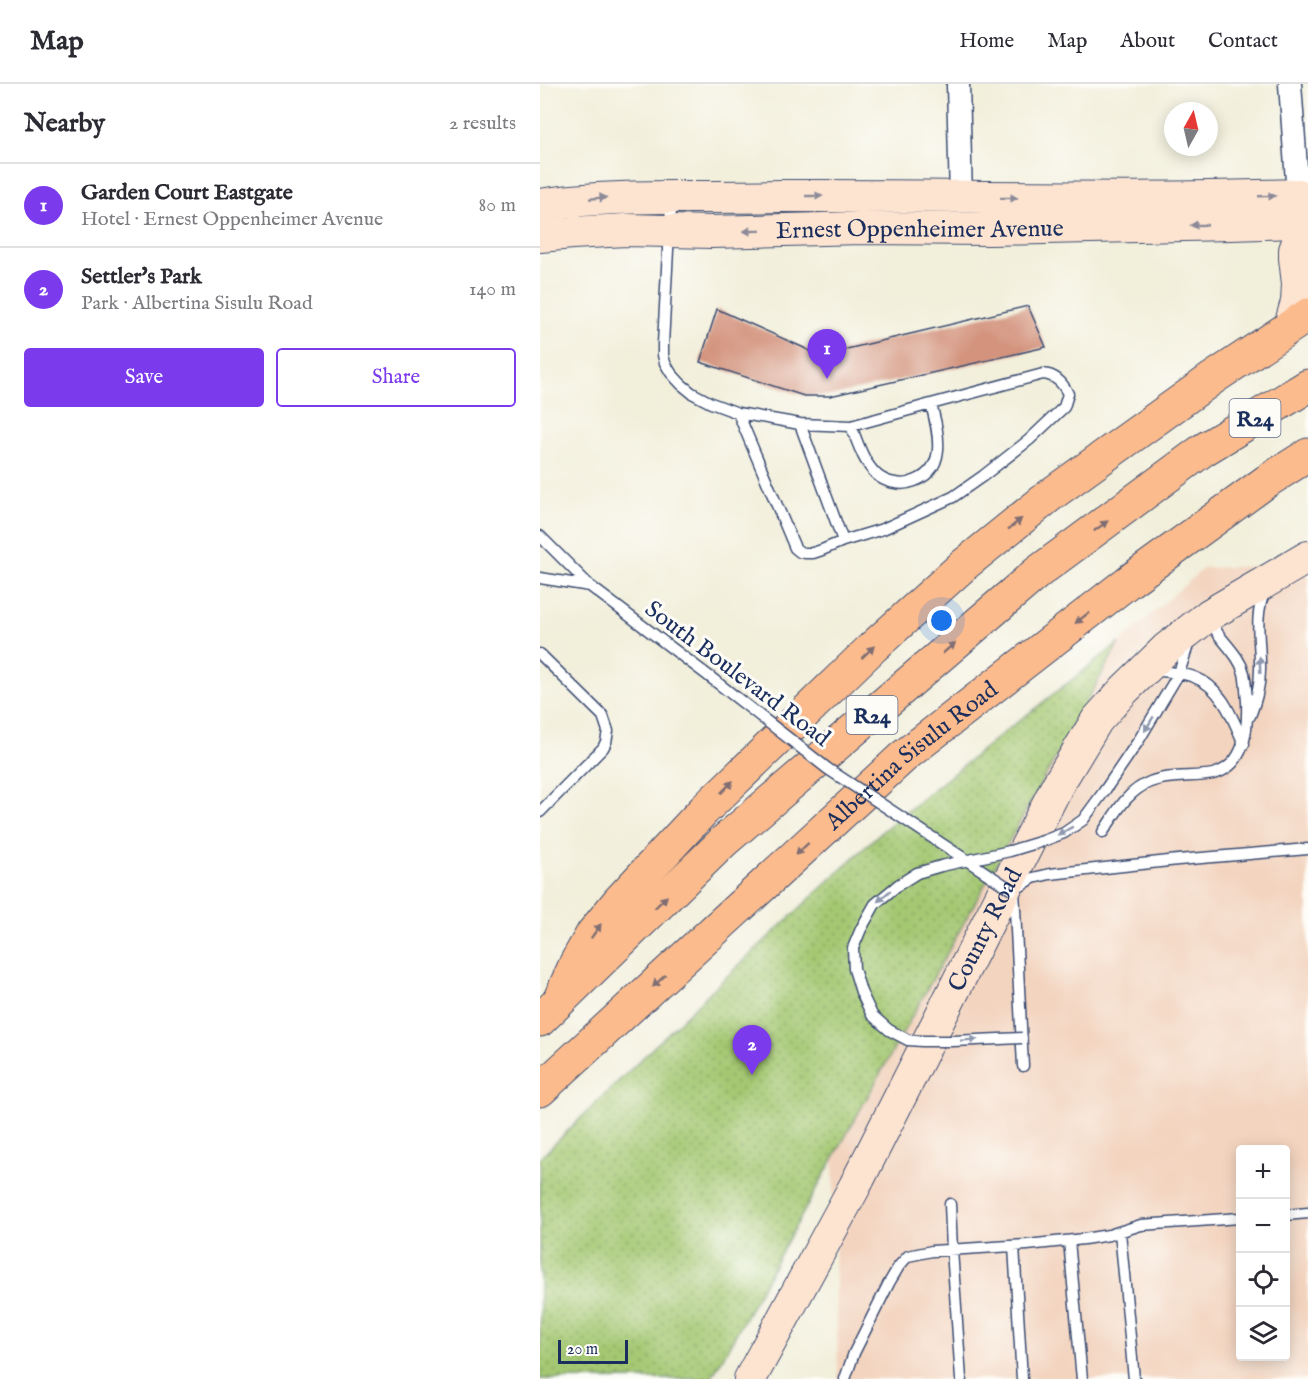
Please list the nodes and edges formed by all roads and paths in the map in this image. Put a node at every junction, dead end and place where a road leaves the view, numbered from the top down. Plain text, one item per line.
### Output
1 (958, 84) edge
2 (1290, 84) edge
3 (672, 197) junction
4 (961, 198) junction
5 (540, 205) edge
6 (1300, 229) edge
7 (669, 231) junction
8 (540, 236) edge
9 (1299, 321) edge
10 (1308, 386) edge
11 (931, 404) junction
12 (738, 413) junction
13 (800, 424) junction
14 (851, 426) junction
15 (1308, 455) edge
16 (1308, 482) edge
17 (540, 536) edge
18 (843, 541) junction
19 (1308, 558) edge
20 (540, 578) edge
21 (1271, 579) junction
22 (1128, 582) junction
23 (590, 586) junction
24 (1202, 620) junction
25 (540, 654) edge
26 (1144, 669) junction
27 (1179, 673) junction
28 (1247, 722) junction
29 (1244, 744) junction
30 (540, 812) edge
31 (1103, 832) dead end
32 (1308, 849) edge
33 (1013, 890) junction
34 (550, 1011) edge
35 (1022, 1038) junction
36 (1023, 1066) dead end
37 (540, 1090) edge
38 (950, 1204) dead end
39 (1308, 1213) edge
40 (1290, 1215) edge
41 (1236, 1218) edge
42 (1120, 1232) junction
43 (1069, 1240) junction
44 (1014, 1246) junction
45 (952, 1250) junction
46 (750, 1379) edge
47 (845, 1379) edge
48 (962, 1379) edge
49 (1022, 1379) edge
50 (1082, 1379) edge
51 (1134, 1379) edge

1 - 4 street
2 - 6 street
3 -> 4 street, Ernest Oppenheimer Avenue
5 -> 3 street, Ernest Oppenheimer Avenue
3 - 7 lane
4 -> 6 street, Ernest Oppenheimer Avenue
6 -> 7 street, Ernest Oppenheimer Avenue
6 - 9 street
7 - 8 street, Ernest Oppenheimer Avenue
7 - 12 lane
34 -> 9 highway
34 -> 10 highway, R24
11 - 14 lane
11 - 14 lane
11 - 18 lane
12 - 13 lane
12 - 18 lane
13 - 14 lane
13 - 18 lane
15 - 22 highway, Albertina Sisulu Road / R24
16 - 22 highway
17 - 23 lane, South Boulevard Road
19 - 21 street, County Road
20 - 23 lane
21 - 24 street, County Road
28 -> 21 lane
22 -> 37 highway, Albertina Sisulu Road / R24
23 - 33 lane, South Boulevard Road, bridge
24 - 26 street, County Road
24 - 27 lane
24 - 28 lane
25 - 30 lane
26 - 27 lane
26 - 46 street, County Road
27 - 29 lane
27 -> 35 lane, bridge
28 - 29 lane
29 - 31 lane
32 - 33 lane
33 - 35 lane
35 - 36 lane
38 - 45 lane
39 - 40 lane
41 - 42 lane
42 - 43 lane
42 - 51 lane
43 - 44 lane
43 - 50 lane
44 - 45 lane
44 - 49 lane
45 - 47 lane
45 - 48 lane

